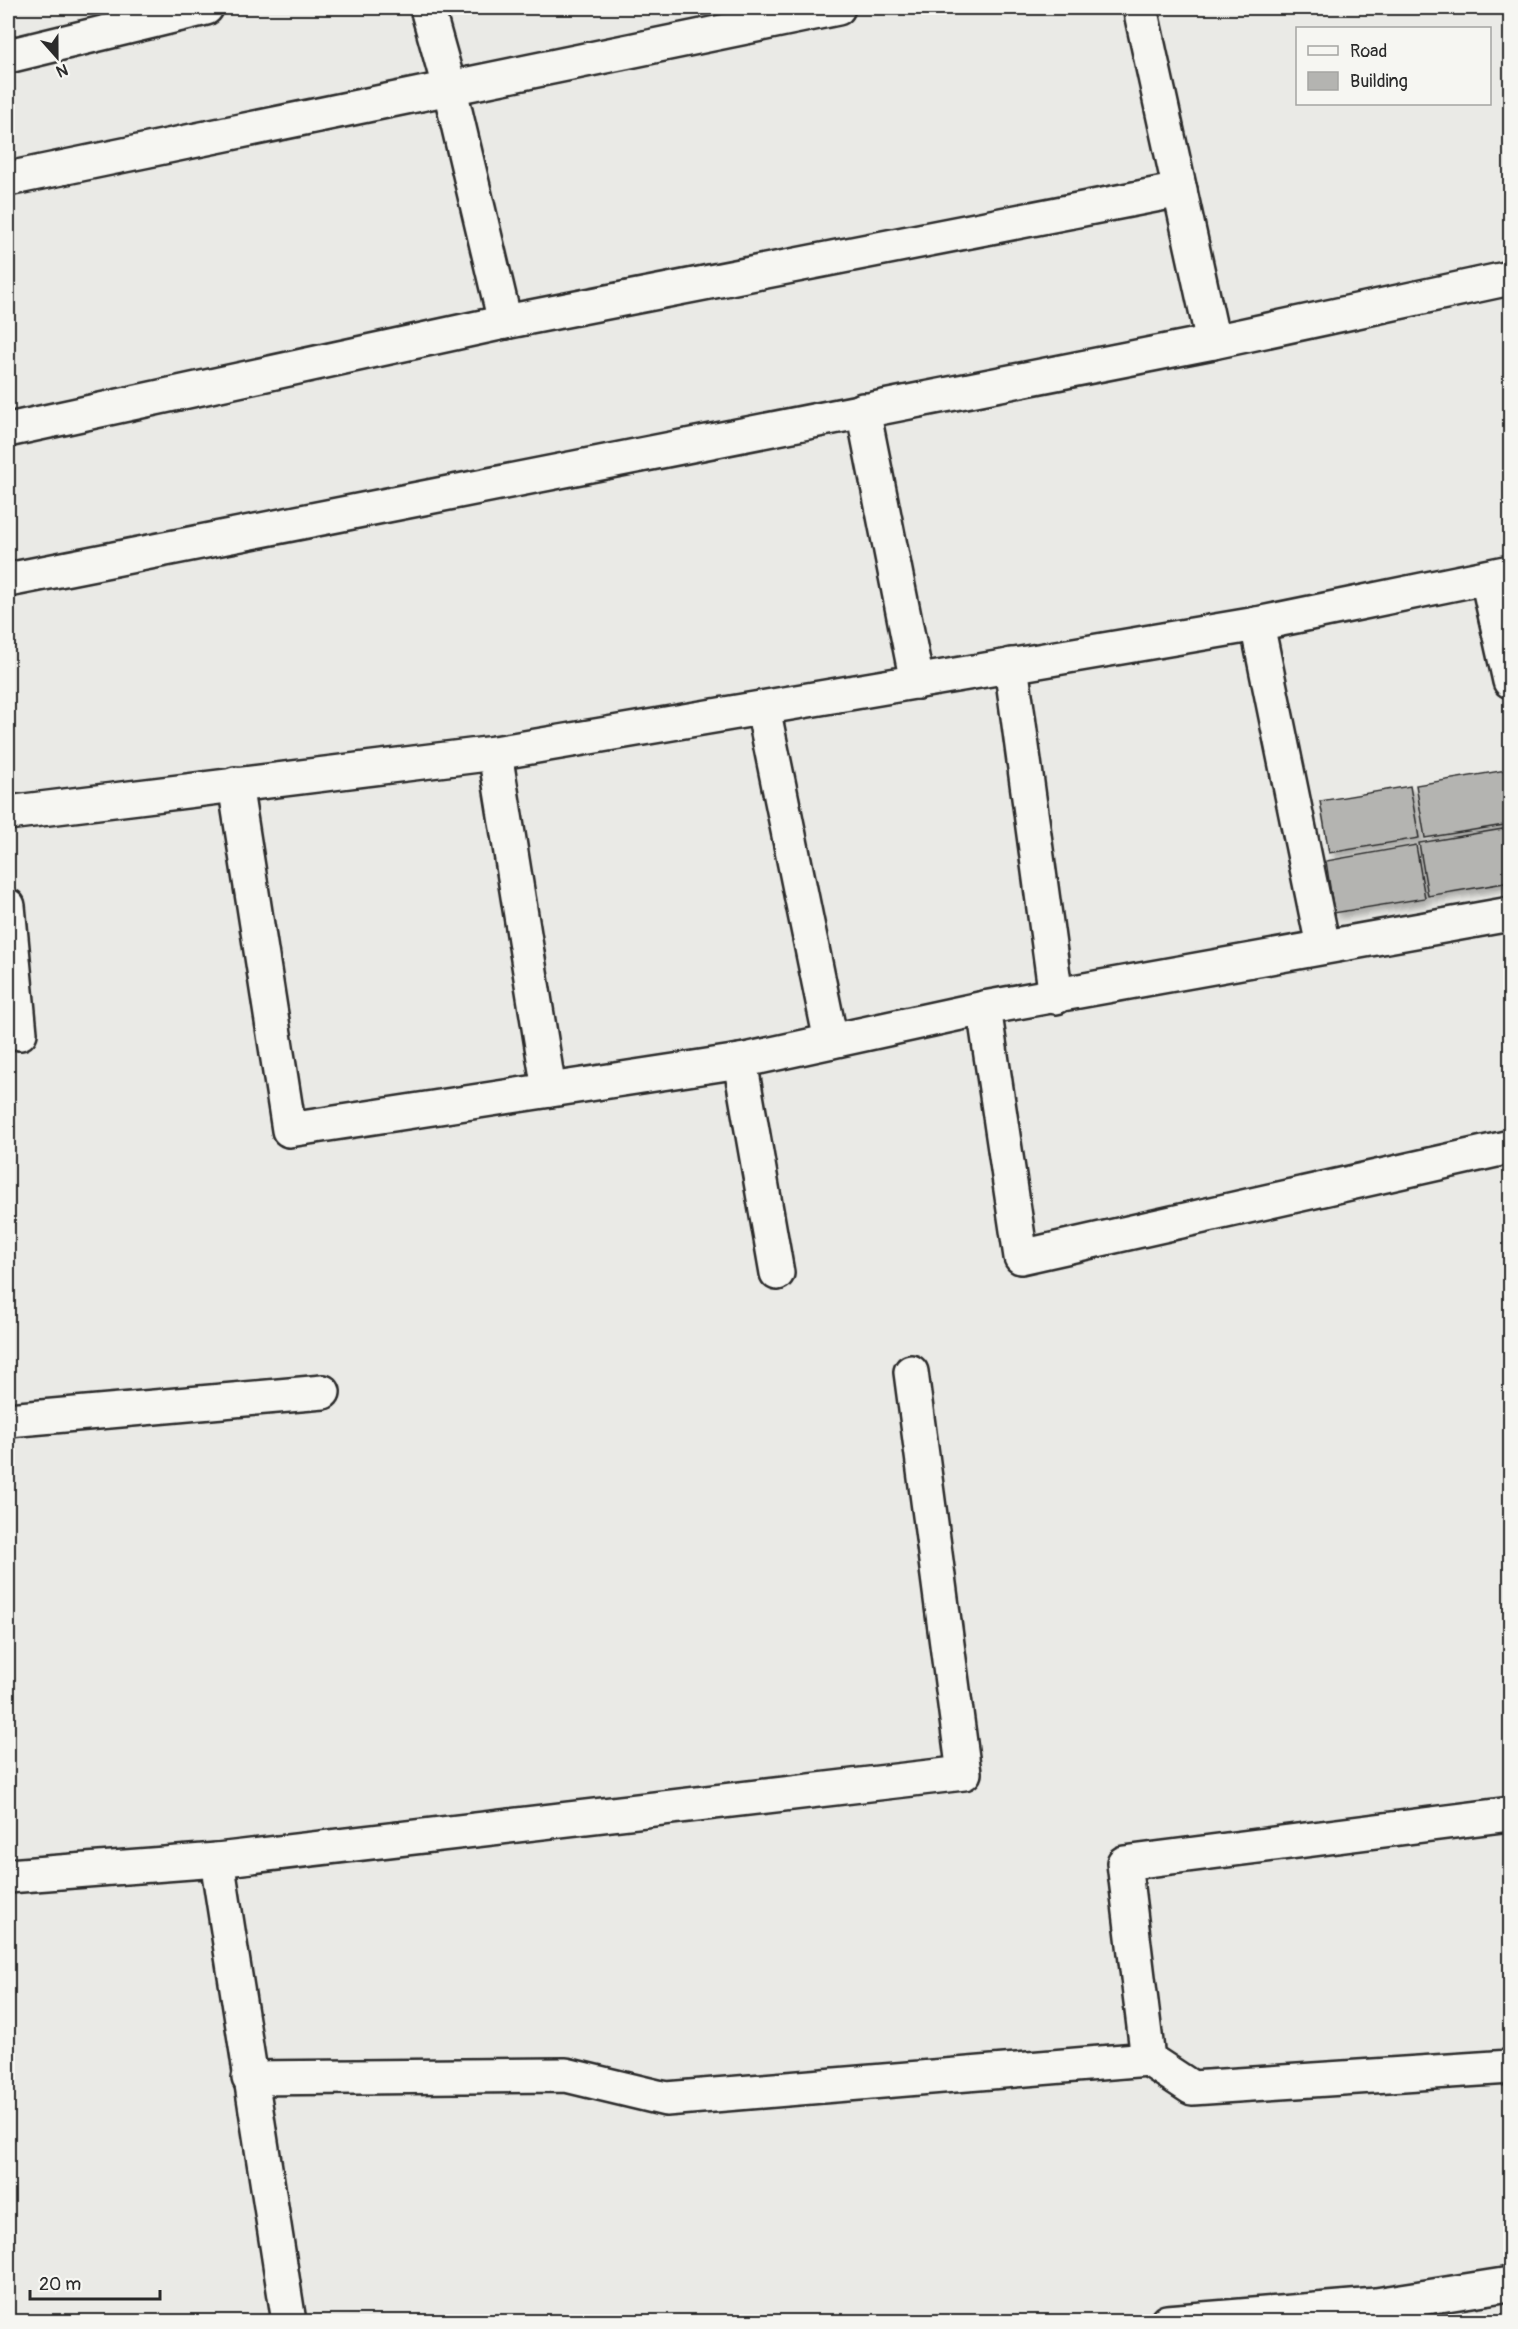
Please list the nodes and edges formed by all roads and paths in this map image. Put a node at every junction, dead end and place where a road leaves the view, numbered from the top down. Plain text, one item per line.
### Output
1 (206, 8) edge
2 (427, 8) edge
3 (838, 8) edge
4 (1140, 8) edge
5 (8, 56) edge
6 (450, 90) junction
7 (8, 179) edge
8 (1180, 190) junction
9 (1510, 278) edge
10 (505, 322) junction
11 (1213, 342) junction
12 (863, 410) junction
13 (8, 430) edge
14 (1499, 575) edge
15 (8, 580) edge
16 (1257, 624) junction
17 (1011, 665) junction
18 (1510, 681) edge
19 (917, 682) junction
20 (763, 708) junction
21 (495, 753) junction
22 (235, 784) junction
23 (8, 813) edge
24 (8, 906) edge
25 (1510, 914) edge
26 (1323, 946) junction
27 (1056, 997) junction
28 (984, 1008) junction
29 (20, 1033) dead end
30 (831, 1041) junction
31 (740, 1061) junction
32 (549, 1090) junction
33 (1510, 1147) edge
34 (777, 1273) dead end
35 (911, 1372) dead end
36 (323, 1392) dead end
37 (8, 1420) edge
38 (1510, 1814) edge
39 (217, 1860) junction
40 (8, 1876) edge
41 (1148, 2059) junction
42 (1510, 2067) edge
43 (249, 2078) junction
44 (1510, 2284) edge
45 (289, 2322) edge
46 (1167, 2322) edge

1 - 5 street
2 - 6 street
3 - 6 street
4 - 8 street
6 - 7 street
6 - 10 street
8 - 10 street
8 - 11 street
9 - 11 street
10 - 13 street
11 - 12 street
12 - 15 street
12 - 19 street
14 - 16 street
14 - 18 street
16 - 17 street
16 - 26 street
17 - 19 street
17 - 27 street
19 - 20 street
20 - 21 street
20 - 30 street
21 - 22 street
21 - 32 street
22 - 23 street
22 - 32 street
24 - 29 street
25 - 26 street
26 - 27 street
27 - 28 street
28 - 30 street
28 - 33 street
30 - 31 street
31 - 32 street
31 - 34 street
35 - 39 street
36 - 37 street
38 - 41 street
39 - 40 street
39 - 43 street
41 - 42 street
41 - 43 street
43 - 45 street
44 - 46 street

